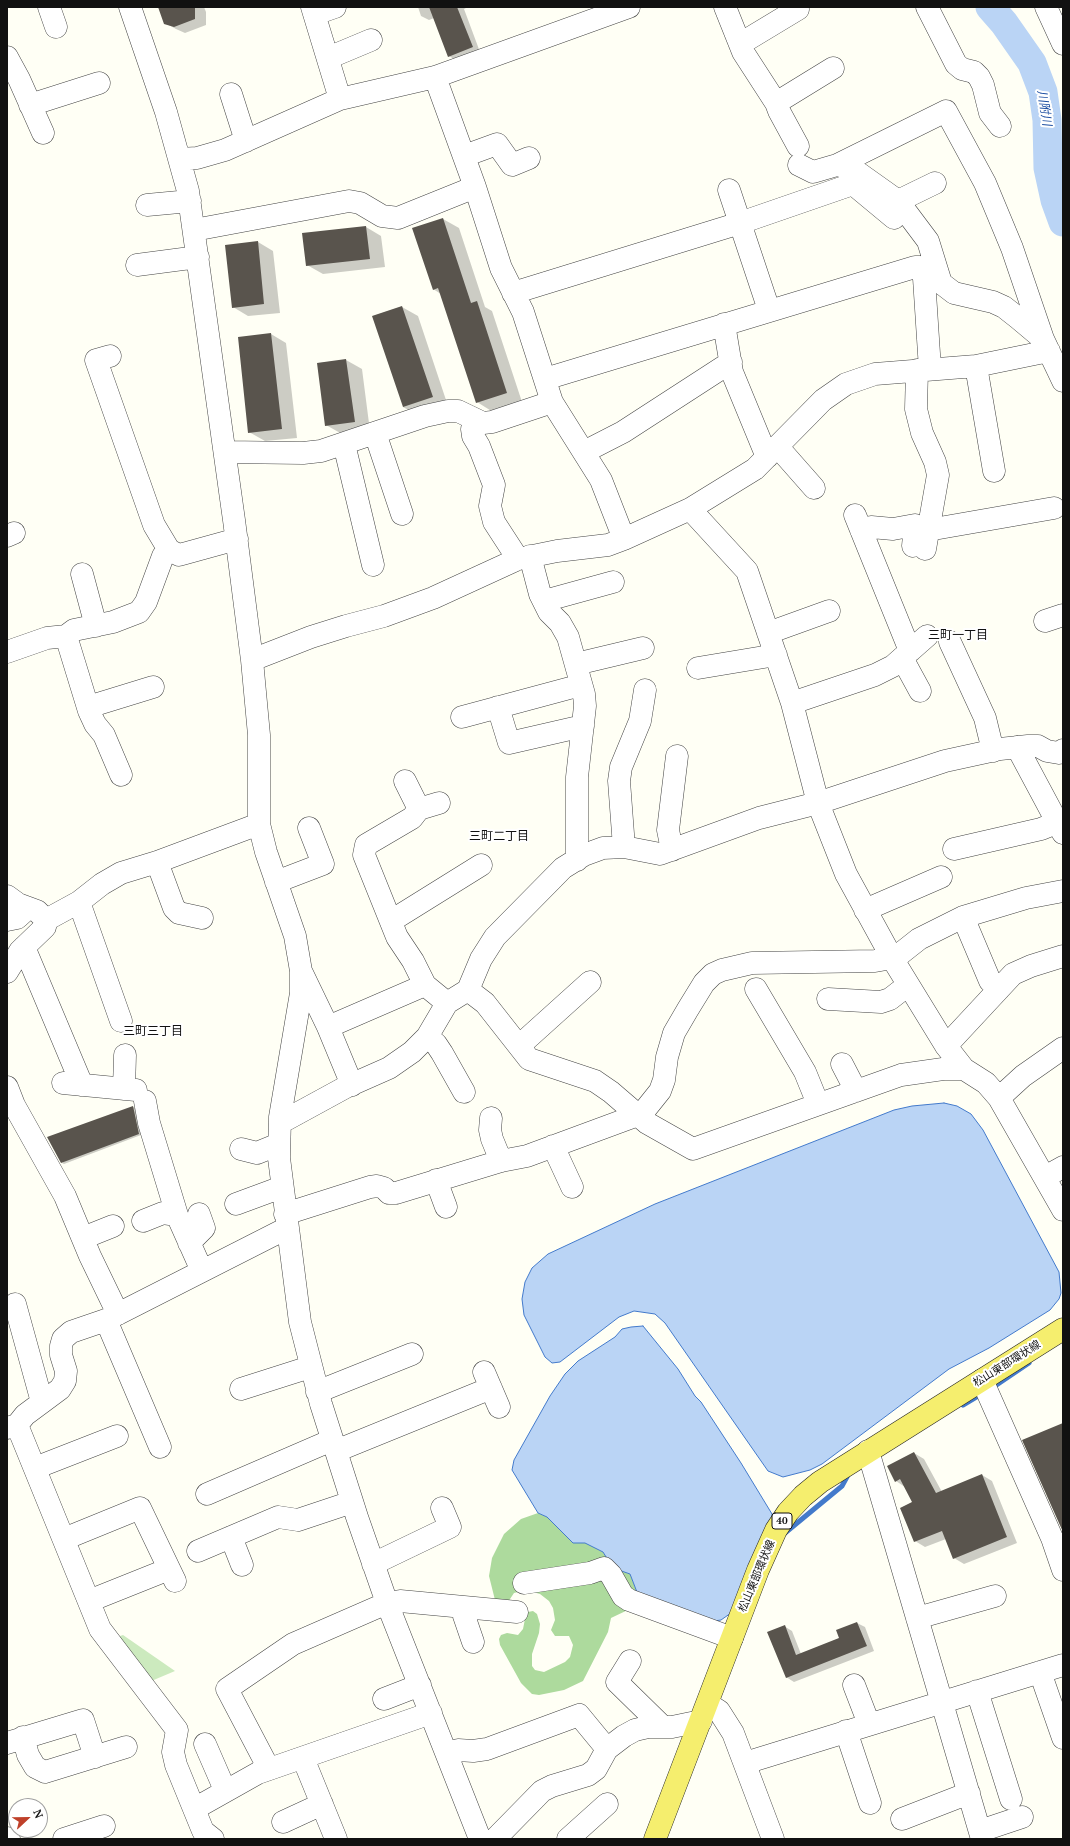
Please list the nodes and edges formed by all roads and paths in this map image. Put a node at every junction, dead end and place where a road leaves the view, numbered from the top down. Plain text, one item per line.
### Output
1 (130, 7) edge
2 (335, 7) edge
3 (626, 7) edge
4 (725, 7) edge
5 (927, 7) edge
6 (798, 9) dead end
7 (314, 11) edge
8 (372, 40) dead end
9 (740, 44) junction
10 (7, 58) edge
11 (328, 58) junction
12 (834, 68) dead end
13 (435, 77) junction
14 (98, 83) dead end
15 (232, 94) dead end
16 (340, 99) junction
17 (776, 103) junction
18 (30, 105) junction
19 (1000, 126) dead end
20 (43, 133) dead end
21 (246, 141) junction
22 (464, 156) junction
23 (529, 158) dead end
24 (180, 159) junction
25 (837, 165) junction
26 (936, 183) dead end
27 (475, 187) junction
28 (729, 190) dead end
29 (190, 201) junction
30 (147, 205) dead end
31 (896, 209) junction
32 (740, 223) junction
33 (194, 230) junction
34 (198, 257) junction
35 (137, 265) dead end
36 (513, 293) junction
37 (769, 310) junction
38 (724, 324) junction
39 (1046, 345) junction
40 (110, 356) dead end
41 (731, 362) junction
42 (976, 366) junction
43 (923, 369) junction
44 (545, 379) junction
45 (1063, 381) edge
46 (552, 402) junction
47 (476, 420) junction
48 (375, 433) junction
49 (344, 444) junction
50 (772, 451) junction
51 (225, 452) junction
52 (584, 452) junction
53 (994, 471) dead end
54 (814, 488) dead end
55 (690, 509) junction
56 (402, 514) dead end
57 (1046, 515) dead end
58 (236, 539) junction
59 (624, 539) junction
60 (922, 542) junction
61 (169, 550) junction
62 (524, 557) junction
63 (373, 565) dead end
64 (82, 574) dead end
65 (613, 582) dead end
66 (544, 601) junction
67 (829, 612) dead end
68 (96, 626) junction
69 (768, 633) junction
70 (66, 636) junction
71 (927, 636) dead end
72 (950, 642) dead end
73 (642, 648) dead end
74 (7, 652) edge
75 (776, 655) junction
76 (906, 655) junction
77 (252, 660) junction
78 (576, 664) junction
79 (698, 668) dead end
80 (581, 685) junction
81 (153, 687) dead end
82 (645, 690) dead end
83 (920, 691) dead end
84 (792, 703) junction
85 (88, 707) junction
86 (498, 707) junction
87 (462, 717) dead end
88 (583, 726) junction
89 (1017, 747) junction
90 (1063, 750) edge
91 (994, 751) junction
92 (677, 756) dead end
93 (121, 775) dead end
94 (405, 781) dead end
95 (818, 803) junction
96 (259, 824) junction
97 (1061, 826) edge
98 (309, 828) dead end
99 (964, 841) dead end
100 (624, 847) junction
101 (672, 850) junction
102 (577, 860) junction
103 (157, 862) junction
104 (481, 865) dead end
105 (942, 877) dead end
106 (276, 882) junction
107 (1063, 891) edge
108 (7, 896) edge
109 (79, 902) junction
110 (27, 909) junction
111 (865, 910) junction
112 (963, 917) junction
113 (202, 918) dead end
114 (7, 920) edge
115 (46, 920) junction
116 (391, 921) junction
117 (24, 947) junction
118 (1063, 956) edge
119 (892, 958) junction
120 (301, 971) junction
121 (7, 972) edge
122 (425, 985) junction
123 (908, 985) junction
124 (999, 989) junction
125 (468, 990) junction
126 (756, 990) dead end
127 (587, 994) dead end
128 (828, 999) dead end
129 (447, 1002) junction
130 (120, 1021) dead end
131 (328, 1027) junction
132 (427, 1036) junction
133 (519, 1046) junction
134 (946, 1046) junction
135 (1063, 1048) edge
136 (125, 1055) dead end
137 (842, 1064) dead end
138 (964, 1069) junction
139 (352, 1085) junction
140 (856, 1091) junction
141 (8, 1092) edge
142 (464, 1092) dead end
143 (135, 1093) junction
144 (999, 1098) junction
145 (818, 1104) junction
146 (638, 1115) junction
147 (491, 1118) dead end
148 (280, 1123) junction
149 (279, 1144) junction
150 (553, 1146) junction
151 (241, 1149) dead end
152 (501, 1161) junction
153 (1054, 1172) edge
154 (436, 1180) junction
155 (282, 1187) junction
156 (572, 1187) dead end
157 (236, 1204) dead end
158 (446, 1207) dead end
159 (1063, 1210) edge
160 (199, 1214) dead end
161 (177, 1215) junction
162 (143, 1221) dead end
163 (286, 1221) junction
164 (113, 1226) dead end
165 (82, 1238) junction
166 (189, 1243) junction
167 (202, 1271) junction
168 (15, 1304) dead end
169 (112, 1317) junction
170 (1063, 1329) edge
171 (412, 1354) dead end
172 (310, 1367) junction
173 (982, 1380) junction
174 (241, 1389) dead end
175 (491, 1389) dead end
176 (318, 1392) junction
177 (42, 1402) junction
178 (12, 1427) edge
179 (116, 1436) dead end
180 (334, 1445) junction
181 (160, 1447) dead end
182 (868, 1451) junction
183 (35, 1468) junction
184 (207, 1494) dead end
185 (352, 1502) junction
186 (442, 1508) dead end
187 (231, 1537) junction
188 (64, 1539) junction
189 (198, 1550) dead end
190 (373, 1564) junction
191 (242, 1565) dead end
192 (1063, 1570) edge
193 (524, 1582) dead end
194 (995, 1596) dead end
195 (89, 1601) junction
196 (387, 1603) junction
197 (461, 1607) junction
198 (516, 1612) dead end
199 (917, 1618) junction
200 (732, 1638) junction
201 (473, 1642) dead end
202 (630, 1661) dead end
203 (1063, 1665) edge
204 (1040, 1672) junction
205 (420, 1685) junction
206 (854, 1685) dead end
207 (977, 1691) junction
208 (384, 1699) dead end
209 (942, 1702) junction
210 (704, 1712) junction
211 (431, 1713) junction
212 (869, 1724) junction
213 (663, 1727) junction
214 (846, 1732) junction
215 (1063, 1738) edge
216 (15, 1740) edge
217 (205, 1744) dead end
218 (126, 1747) dead end
219 (607, 1749) junction
220 (446, 1753) junction
221 (95, 1757) junction
222 (303, 1758) junction
223 (745, 1763) junction
224 (268, 1769) junction
225 (225, 1790) junction
226 (969, 1793) junction
227 (870, 1803) dead end
228 (322, 1804) junction
229 (607, 1804) dead end
230 (194, 1809) junction
231 (902, 1819) dead end
232 (283, 1822) dead end
233 (104, 1826) dead end
234 (981, 1835) edge
235 (64, 1839) edge
236 (213, 1839) edge
237 (336, 1839) edge
238 (480, 1839) edge
239 (495, 1839) edge
240 (568, 1839) edge
241 (655, 1839) edge
242 (773, 1839) edge

1 - 24 street
2 - 7 street
3 - 13 street
4 - 9 street
5 - 19 street
6 - 9 street
7 - 11 street
8 - 11 street
9 - 17 street
10 - 18 street
11 - 16 street
12 - 17 street
13 - 16 street
13 - 22 street
14 - 18 street
15 - 21 street
16 - 21 street
17 - 25 street
18 - 20 street
21 - 24 street
22 - 23 street
22 - 27 street
24 - 29 street
25 - 31 street
25 - 39 street
26 - 31 street
27 - 33 street
27 - 36 street
28 - 32 street
29 - 30 street
29 - 33 street
31 - 32 street
31 - 39 street
32 - 36 street
32 - 37 street
33 - 34 street
34 - 35 street
34 - 51 street
36 - 44 street
37 - 38 street
37 - 43 street
38 - 41 street
38 - 44 street
39 - 42 street
39 - 45 street
40 - 61 street
41 - 50 street
41 - 52 street
42 - 43 street
42 - 53 street
43 - 50 street
43 - 60 street
44 - 46 street
46 - 47 street
46 - 52 street
47 - 48 street
47 - 62 street
48 - 49 street
48 - 56 street
49 - 51 street
49 - 63 street
50 - 54 street
50 - 55 street
51 - 58 street
52 - 59 street
55 - 59 street
55 - 69 street
57 - 60 street
58 - 61 street
58 - 77 street
59 - 62 street
60 - 76 street
61 - 68 street
62 - 66 street
62 - 77 street
64 - 68 street
65 - 66 street
66 - 78 street
67 - 69 street
68 - 70 street
69 - 75 street
70 - 74 street
70 - 85 street
71 - 76 street
72 - 91 street
73 - 78 street
75 - 79 street
75 - 84 street
76 - 83 street
76 - 84 street
77 - 96 street
78 - 80 street
80 - 86 street
80 - 88 street
81 - 85 street
82 - 100 street
84 - 95 street
85 - 93 street
86 - 87 street
86 - 88 street
88 - 102 street
89 - 90 street
89 - 91 street
89 - 97 street
91 - 95 street
92 - 101 street
94 - 116 street
95 - 101 street
95 - 111 street
96 - 103 street
96 - 106 street
97 - 99 street
98 - 106 street
100 - 101 street
100 - 102 street
102 - 125 street
103 - 109 street
103 - 113 street
104 - 116 street
105 - 111 street
106 - 120 street
107 - 112 street
108 - 110 street
109 - 115 street
109 - 130 street
110 - 114 street
110 - 115 street
111 - 119 street
112 - 119 street
112 - 124 street
115 - 117 street
116 - 122 street
117 - 121 street
117 - 143 street
118 - 124 street
119 - 123 street
119 - 146 street
120 - 131 street
120 - 148 street
122 - 129 street
122 - 131 street
123 - 128 street
123 - 134 street
124 - 134 street
125 - 129 street
125 - 133 street
126 - 145 street
127 - 133 street
129 - 132 street
131 - 139 street
132 - 139 street
132 - 142 street
133 - 146 street
134 - 138 street
135 - 144 street
136 - 143 street
137 - 140 street
138 - 140 street
138 - 144 street
139 - 148 street
140 - 145 street
141 - 165 street
143 - 161 street
144 - 153 street
145 - 146 street
146 - 150 street
147 - 152 street
148 - 149 street
149 - 151 street
149 - 155 street
150 - 152 street
150 - 156 street
152 - 154 street
153 - 159 street
154 - 158 street
154 - 163 street
155 - 157 street
155 - 163 street
160 - 166 street
161 - 162 street
161 - 166 street
163 - 167 street
163 - 172 street
164 - 165 street
165 - 169 street
166 - 167 street
167 - 169 street
168 - 177 street
169 - 177 street
169 - 181 street
170 - 173 main road, 松山東部環状線 / 40
171 - 176 street
172 - 174 street
172 - 176 street
173 - 182 main road, 松山東部環状線 / 40
173 - 192 street
175 - 180 street
176 - 180 street
177 - 178 street
178 - 183 street
179 - 183 street
180 - 184 street
180 - 185 street
182 - 199 street
182 - 200 main road, 松山東部環状線 / 40
183 - 188 street
185 - 187 street
185 - 190 street
186 - 190 street
187 - 189 street
187 - 191 street
188 - 195 street
188 - 195 street
190 - 196 street
193 - 200 street
194 - 199 street
195 - 230 street
196 - 197 street
196 - 205 street
196 - 224 street
197 - 198 street
197 - 201 street
199 - 209 street
200 - 210 main road, 松山東部環状線 / 40
202 - 213 street
203 - 204 street
204 - 207 street
204 - 215 street
205 - 208 street
205 - 211 street
206 - 212 street
207 - 209 street
207 - 234 street
209 - 212 street
209 - 226 street
210 - 213 street
210 - 223 street
210 - 241 main road, 松山東部環状線 / 40
211 - 220 street
211 - 222 street
212 - 214 street
213 - 219 street
214 - 223 street
214 - 227 street
216 - 221 street
216 - 221 street
217 - 225 street
218 - 221 street
219 - 220 street
219 - 239 street
220 - 238 street
222 - 224 street
222 - 228 street
223 - 242 street
224 - 225 street
225 - 230 street
226 - 231 street
226 - 234 street
228 - 232 street
228 - 237 street
229 - 240 street
230 - 236 street
233 - 235 street

